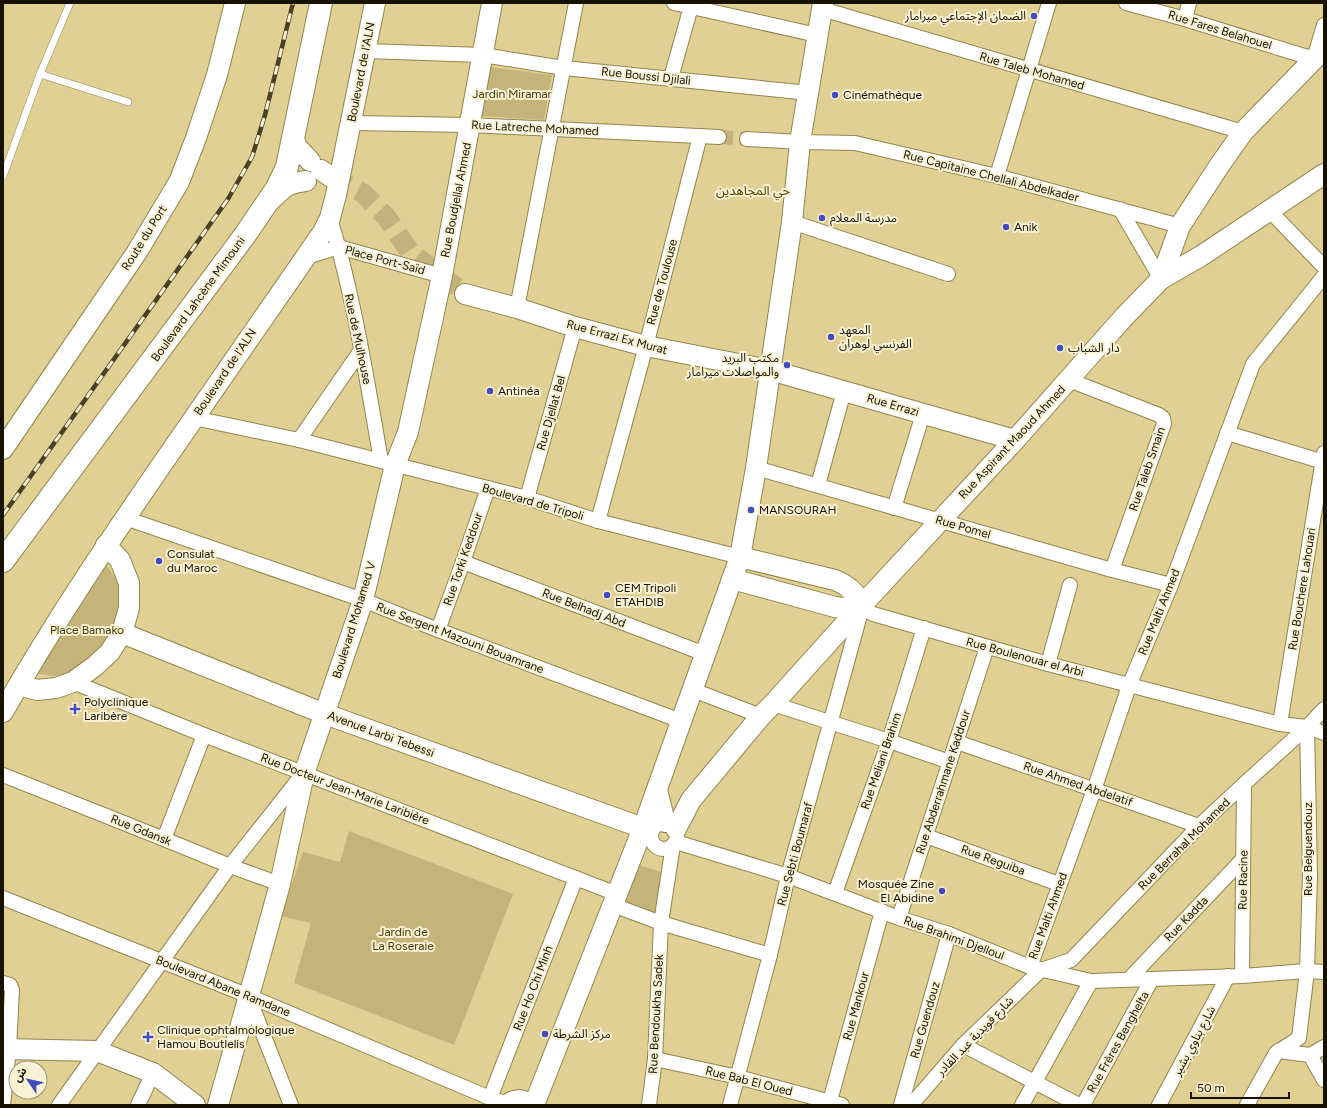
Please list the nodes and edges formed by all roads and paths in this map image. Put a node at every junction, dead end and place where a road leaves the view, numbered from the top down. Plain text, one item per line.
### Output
1 (70, 3) edge
2 (235, 3) edge
3 (322, 3) edge
4 (375, 3) edge
5 (492, 3) edge
6 (576, 3) edge
7 (674, 3) edge
8 (1049, 3) edge
9 (1126, 3) edge
10 (1190, 3) edge
11 (692, 5) edge
12 (822, 6) edge
13 (1184, 19) junction
14 (1324, 25) edge
15 (817, 35) junction
16 (365, 52) junction
17 (1319, 54) edge
18 (483, 56) junction
19 (564, 68) junction
20 (1028, 69) junction
21 (40, 74) junction
22 (671, 78) junction
23 (809, 92) junction
24 (128, 102) dead end
25 (352, 123) junction
26 (470, 125) junction
27 (552, 129) junction
28 (1243, 132) junction
29 (700, 136) junction
30 (293, 137) junction
31 (719, 137) tunnel mouth
32 (747, 139) tunnel mouth
33 (800, 142) junction
34 (1324, 174) edge
35 (3, 176) edge
36 (997, 176) junction
37 (266, 206) junction
38 (1120, 209) junction
39 (1270, 211) junction
40 (330, 218) junction
41 (792, 222) junction
42 (1180, 226) junction
43 (339, 247) junction
44 (306, 257) junction
45 (1324, 267) edge
46 (948, 274) dead end
47 (442, 276) junction
48 (1324, 276) edge
49 (1161, 279) junction
50 (465, 294) tunnel mouth
51 (517, 308) junction
52 (575, 327) junction
53 (646, 346) junction
54 (361, 350) junction
55 (770, 370) junction
56 (1069, 380) junction
57 (844, 391) junction
58 (923, 414) junction
59 (194, 418) junction
60 (1227, 433) junction
61 (299, 440) junction
62 (1015, 440) junction
63 (3, 448) edge
64 (1323, 459) edge
65 (388, 463) junction
66 (756, 468) junction
67 (818, 485) junction
68 (488, 488) junction
69 (527, 498) junction
70 (894, 508) junction
71 (124, 518) junction
72 (940, 520) junction
73 (598, 521) junction
74 (106, 546) junction
75 (740, 556) junction
76 (3, 561) edge
77 (463, 562) junction
78 (1112, 570) junction
79 (732, 579) junction
80 (1070, 585) dead end
81 (1171, 585) junction
82 (363, 600) junction
83 (863, 604) junction
84 (924, 628) junction
85 (438, 630) junction
86 (122, 633) junction
87 (987, 647) junction
88 (705, 654) junction
89 (1048, 664) junction
90 (73, 682) junction
91 (19, 685) junction
92 (1129, 686) junction
93 (693, 690) junction
94 (1324, 709) edge
95 (767, 710) junction
96 (3, 712) edge
97 (325, 714) junction
98 (681, 721) junction
99 (831, 723) junction
100 (1280, 724) junction
101 (1307, 728) junction
102 (1324, 733) edge
103 (204, 735) junction
104 (890, 741) junction
105 (957, 742) junction
106 (950, 762) junction
107 (304, 774) junction
108 (3, 775) edge
109 (1244, 784) junction
110 (657, 790) junction
111 (1094, 790) junction
112 (1199, 826) junction
113 (647, 834) junction
114 (673, 835) junction
115 (926, 836) junction
116 (164, 839) junction
117 (1243, 859) junction
118 (230, 866) junction
119 (788, 876) junction
120 (576, 878) junction
121 (280, 884) junction
122 (1059, 884) junction
123 (835, 893) junction
124 (3, 898) edge
125 (615, 900) junction
126 (882, 911) junction
127 (900, 918) junction
128 (661, 923) junction
129 (949, 934) junction
130 (770, 955) junction
131 (162, 961) junction
132 (1035, 968) junction
133 (1307, 971) junction
134 (1324, 972) edge
135 (1235, 976) junction
136 (1129, 979) junction
137 (1152, 979) junction
138 (1091, 981) junction
139 (3, 983) edge
140 (249, 997) junction
141 (963, 1045) junction
142 (1324, 1047) edge
143 (6, 1049) edge
144 (97, 1051) junction
145 (1278, 1052) junction
146 (1310, 1055) junction
147 (655, 1059) junction
148 (153, 1073) junction
149 (738, 1077) junction
150 (1324, 1080) edge
151 (1035, 1083) junction
152 (502, 1102) edge
153 (836, 1103) edge
154 (4, 1105) edge
155 (58, 1105) edge
156 (138, 1105) edge
157 (195, 1105) edge
158 (218, 1105) edge
159 (291, 1105) edge
160 (529, 1105) edge
161 (534, 1105) edge
162 (649, 1105) edge
163 (730, 1105) edge
164 (901, 1105) edge
165 (911, 1105) edge
166 (1022, 1105) edge
167 (1079, 1105) edge
168 (1083, 1105) edge
169 (1159, 1105) edge
170 (1247, 1105) edge

1 - 21 lane
2 - 63 street, Route du Port
3 - 30 main road, Boulevard Lahcène Mimouni
4 - 16 street, Boulevard de l'ALN
5 - 18 street, Rue Boudjellal Ahmed
6 - 19 street
7 - 11 street
8 - 20 street
9 - 13 street, Rue Fares Belahouel
10 - 13 street
11 - 15 street
11 - 22 street
12 - 15 street
12 - 20 street, Rue Taleb Mohamed
13 - 17 street, Rue Fares Belahouel
14 - 17 street
15 - 23 street
16 - 18 street, Rue Boussi Djilali
16 - 25 street, Boulevard de l'ALN
17 - 28 street
18 - 19 street, Rue Boussi Djilali
18 - 26 street, Rue Boudjellal Ahmed
19 - 22 street, Rue Boussi Djilali
19 - 27 street
20 - 28 street, Rue Taleb Mohamed
20 - 36 street
21 - 24 lane
21 - 35 lane
22 - 23 street, Rue Boussi Djilali
23 - 33 street
25 - 26 street, Rue Latreche Mohamed
25 - 40 street, Boulevard de l'ALN
26 - 27 street, Rue Latreche Mohamed
26 - 47 street, Rue Boudjellal Ahmed
27 - 29 street, Rue Latreche Mohamed
27 - 51 street
28 - 42 street
29 - 31 street, Rue Latreche Mohamed
29 - 53 street, Rue de Toulouse
30 - 37 main road, Boulevard Lahcène Mimouni
30 - 37 street
32 - 33 street
33 - 36 street, Rue Capitaine Chellali Abdelkader
33 - 41 street
34 - 39 street
36 - 38 street, Rue Capitaine Chellali Abdelkader
37 - 76 main road, Boulevard Lahcène Mimouni
38 - 42 street, Rue Capitaine Chellali Abdelkader
38 - 49 street
39 - 45 street
39 - 49 street
40 - 43 street, Rue de Mulhouse
40 - 44 street, Boulevard de l'ALN
41 - 46 street
41 - 55 street
42 - 49 street
43 - 44 street, Place Port-Saïd
43 - 47 street, Place Port-Saïd
43 - 54 street, Rue de Mulhouse
44 - 59 street, Boulevard de l'ALN
47 - 65 street, Rue Boudjellal Ahmed
48 - 60 street, Rue Malti Ahmed
49 - 56 street, Rue Aspirant Maoud Ahmed
50 - 51 street, Rue Errazi Ex Murat
51 - 52 street, Rue Errazi Ex Murat
52 - 53 street, Rue Errazi Ex Murat
52 - 69 street, Rue Djellat Bel
53 - 55 street, Rue Errazi Ex Murat
53 - 73 street, Rue de Toulouse
54 - 61 street
54 - 65 street, Rue de Mulhouse
55 - 57 street, Rue Errazi
55 - 66 street
56 - 62 street, Rue Aspirant Maoud Ahmed
56 - 78 street, Rue Taleb Smain
57 - 58 street, Rue Errazi
57 - 67 street
58 - 62 street, Rue Errazi
58 - 70 street
59 - 61 street, Boulevard de Tripoli
59 - 71 street, Boulevard de l'ALN
60 - 64 street
60 - 81 street, Rue Malti Ahmed
61 - 65 street, Boulevard de Tripoli
62 - 72 street, Rue Aspirant Maoud Ahmed
64 - 100 street, Rue Bouchere Lahouari
65 - 68 street, Boulevard de Tripoli
65 - 82 street, Boulevard Mohamed V
66 - 67 street, Rue Pomel
66 - 75 street
67 - 70 street, Rue Pomel
68 - 69 street, Boulevard de Tripoli
68 - 77 street, Rue Torki Keddour
69 - 73 street, Boulevard de Tripoli
70 - 72 street, Rue Pomel
71 - 74 street, Boulevard de l'ALN
71 - 82 street, Rue Sergent Mazouni Bouamrane
72 - 78 street, Rue Pomel
72 - 83 street, Rue Aspirant Maoud Ahmed
73 - 75 street, Boulevard de Tripoli
74 - 86 street
74 - 91 street, Boulevard de l'ALN
75 - 79 street
75 - 83 street, Boulevard de Tripoli
77 - 85 street, Rue Torki Keddour
77 - 88 street, Rue Belhadj Abd
78 - 81 street, Rue Pomel
79 - 83 street
79 - 88 street
80 - 89 street
81 - 92 street, Rue Malti Ahmed
82 - 85 street, Rue Sergent Mazouni Bouamrane
82 - 97 street, Boulevard Mohamed V
83 - 84 street, Rue Boulenouar el Arbi
83 - 95 street, Rue Aspirant Maoud Ahmed
83 - 99 street, Rue Sebti Boumaraf
84 - 87 street, Rue Boulenouar el Arbi
84 - 104 street, Rue Meliani Brahim
85 - 98 street, Rue Sergent Mazouni Bouamrane
86 - 90 street
86 - 97 street, Avenue Larbi Tebessi
87 - 89 street, Rue Boulenouar el Arbi
87 - 105 street, Rue Abderrahmane Kaddour
88 - 93 street
89 - 92 street, Rue Boulenouar el Arbi
90 - 91 street
90 - 103 street, Rue Docteur Jean-Marie Laribière
91 - 96 street, Boulevard de l'ALN
92 - 100 street, Rue Boulenouar el Arbi
92 - 111 street, Rue Malti Ahmed
93 - 95 street
93 - 98 street
94 - 101 street, Rue Berrahal Mohamed
95 - 99 street
95 - 114 street, Rue Aspirant Maoud Ahmed
97 - 107 street, Boulevard Mohamed V
97 - 113 street, Avenue Larbi Tebessi
98 - 110 street
99 - 104 street
99 - 119 street, Rue Sebti Boumaraf
100 - 101 street, Rue Boulenouar el Arbi
101 - 102 street, Rue Boulenouar el Arbi
101 - 109 street, Rue Berrahal Mohamed
101 - 133 street, Rue Belguendouz
103 - 107 street, Rue Docteur Jean-Marie Laribière
103 - 116 street
104 - 106 street
104 - 123 street, Rue Meliani Brahim
105 - 106 street, Rue Abderrahmane Kaddour
105 - 111 street, Rue Ahmed Abdelatif
106 - 115 street, Rue Abderrahmane Kaddour
107 - 118 street
107 - 120 street, Rue Docteur Jean-Marie Laribière
107 - 121 street, Boulevard Mohamed V
108 - 116 street, Rue Gdansk
109 - 112 street, Rue Berrahal Mohamed
109 - 117 street, Rue Racine
110 - 113 street
110 - 114 street
111 - 112 street, Rue Ahmed Abdelatif
111 - 122 street, Rue Malti Ahmed
112 - 132 street, Rue Berrahal Mohamed
113 - 114 street
113 - 114 street, Rue Brahimi Djelloul
113 - 125 street
114 - 119 street, Rue Brahimi Djelloul
114 - 128 street, Rue Bendoukha Sadek
115 - 122 street, Rue Reguiba
115 - 127 street, Rue Abderrahmane Kaddour
116 - 118 street, Rue Gdansk
117 - 135 street, Rue Racine
117 - 136 street, Rue Kadda
118 - 121 street, Rue Gdansk
118 - 131 street
119 - 123 street, Rue Brahimi Djelloul
119 - 130 street, Rue Sebti Boumaraf
120 - 125 street, Rue Docteur Jean-Marie Laribière
120 - 152 street, Rue Ho Chi Minh
121 - 140 street, Boulevard Mohamed V
122 - 132 street, Rue Malti Ahmed
123 - 126 street, Rue Brahimi Djelloul
124 - 131 street, Boulevard Abane Ramdane
125 - 128 street, Rue Docteur Jean-Marie Laribière
125 - 161 street
126 - 127 street, Rue Brahimi Djelloul
126 - 153 street, Rue Mankour
127 - 129 street, Rue Brahimi Djelloul
128 - 130 street, Rue Docteur Jean-Marie Laribière
128 - 147 street, Rue Bendoukha Sadek
129 - 132 street, Rue Brahimi Djelloul
129 - 164 street, Rue Guendouz
130 - 149 street, Rue Sebti Boumaraf
131 - 140 street, Boulevard Abane Ramdane
131 - 144 street
132 - 138 street, Rue Brahimi Djelloul
132 - 141 street, شارع قويدية عبد القادر
133 - 134 street, Rue Brahimi Djelloul
133 - 135 street, Rue Brahimi Djelloul
133 - 145 street, Rue Belguendouz
135 - 137 street, Rue Brahimi Djelloul
135 - 169 street, شارع بناوي بشير
136 - 137 street, Rue Brahimi Djelloul
136 - 138 street, Rue Brahimi Djelloul
137 - 168 street, Rue Frères Benghelta
138 - 151 street
139 - 143 street
140 - 152 street, Boulevard Abane Ramdane
140 - 158 street, Boulevard Mohamed V
140 - 159 street
141 - 151 street
141 - 165 street, شارع قويدية عبد القادر
142 - 146 street
143 - 144 street
143 - 154 street
144 - 148 street
144 - 155 street
145 - 146 street
145 - 170 street
146 - 150 street
147 - 149 street, Rue Bab El Oued
147 - 162 street, Rue Bendoukha Sadek
148 - 156 street
148 - 157 street
149 - 153 street, Rue Bab El Oued
149 - 163 street, Rue Sebti Boumaraf
151 - 166 street
151 - 167 street
152 - 160 street

